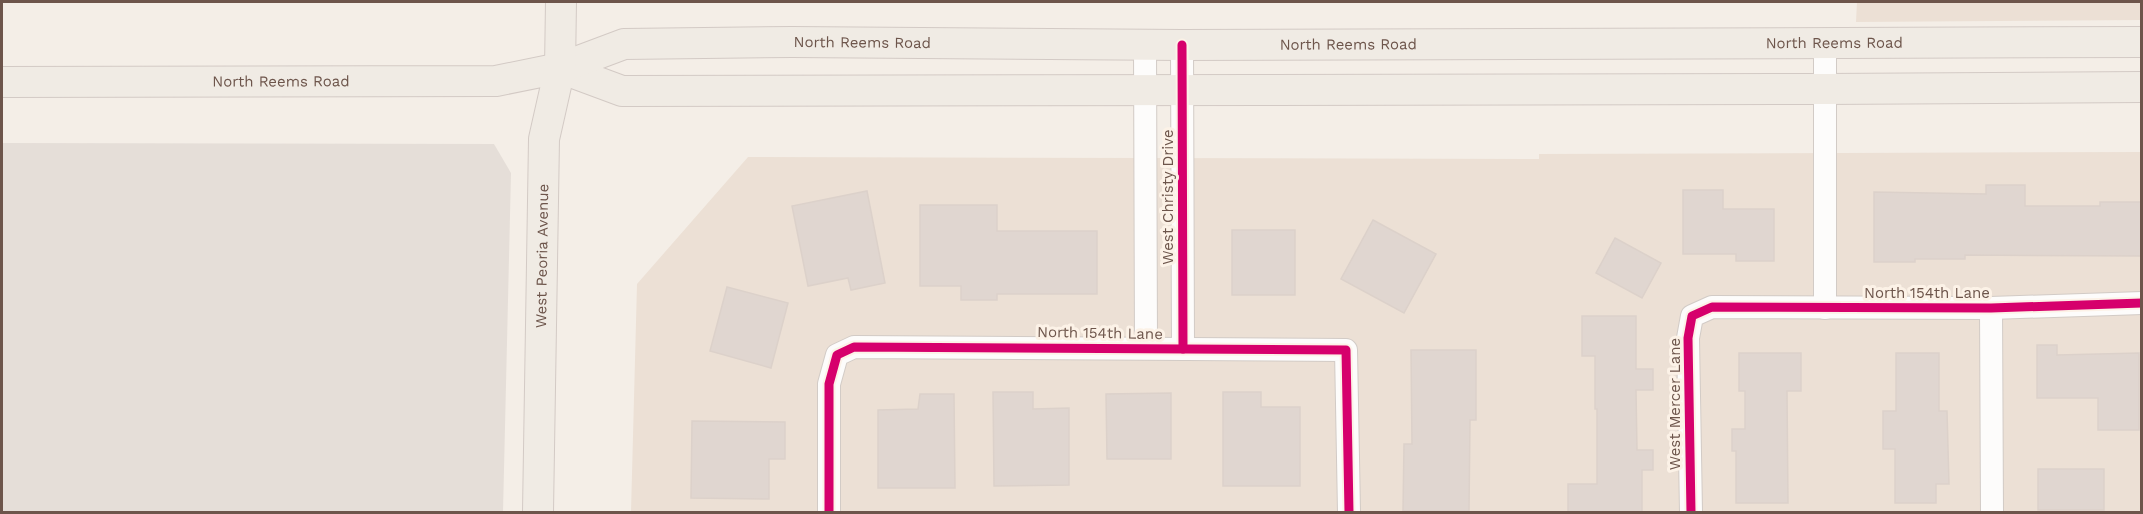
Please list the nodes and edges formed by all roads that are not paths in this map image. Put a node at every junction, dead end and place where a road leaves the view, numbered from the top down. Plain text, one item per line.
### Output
1 (561, 2) edge
2 (2142, 42) edge
3 (1825, 44) junction
4 (1145, 45) junction
5 (1182, 45) junction
6 (560, 68) junction
7 (2, 82) edge
8 (2142, 87) edge
9 (1824, 89) junction
10 (1146, 90) junction
11 (1182, 90) junction
12 (1183, 216) junction
13 (1146, 217) junction
14 (2142, 303) edge
15 (1712, 307) joint
16 (1825, 308) junction
17 (1991, 308) junction
18 (1146, 348) junction
19 (1183, 349) junction
20 (538, 513) edge
21 (829, 513) edge
22 (1349, 513) edge
23 (1690, 513) edge
24 (1992, 513) edge

1 - 6 main road, West Peoria Avenue
2 - 3 main road, North Reems Road
3 - 5 main road, North Reems Road
3 - 9 street
4 - 5 main road, North Reems Road
4 - 6 main road, North Reems Road
4 - 10 street, West Christy Drive
5 - 11 street, West Christy Drive
6 - 7 main road, North Reems Road
6 - 10 main road
6 - 20 main road, West Peoria Avenue
8 - 9 main road
9 - 11 main road
9 - 16 street
10 - 11 main road
10 - 13 street, West Christy Drive
11 - 12 street, West Christy Drive
12 - 13 street
12 - 19 street, West Christy Drive
13 - 18 street, West Christy Drive
14 - 17 street, North 154th Lane
15 - 16 street, North 154th Lane
15 - 23 street, West Mercer Lane
16 - 17 street, North 154th Lane
17 - 24 street
18 - 19 street, North 154th Lane
18 - 21 street, North 154th Lane
19 - 22 street, North 154th Lane

